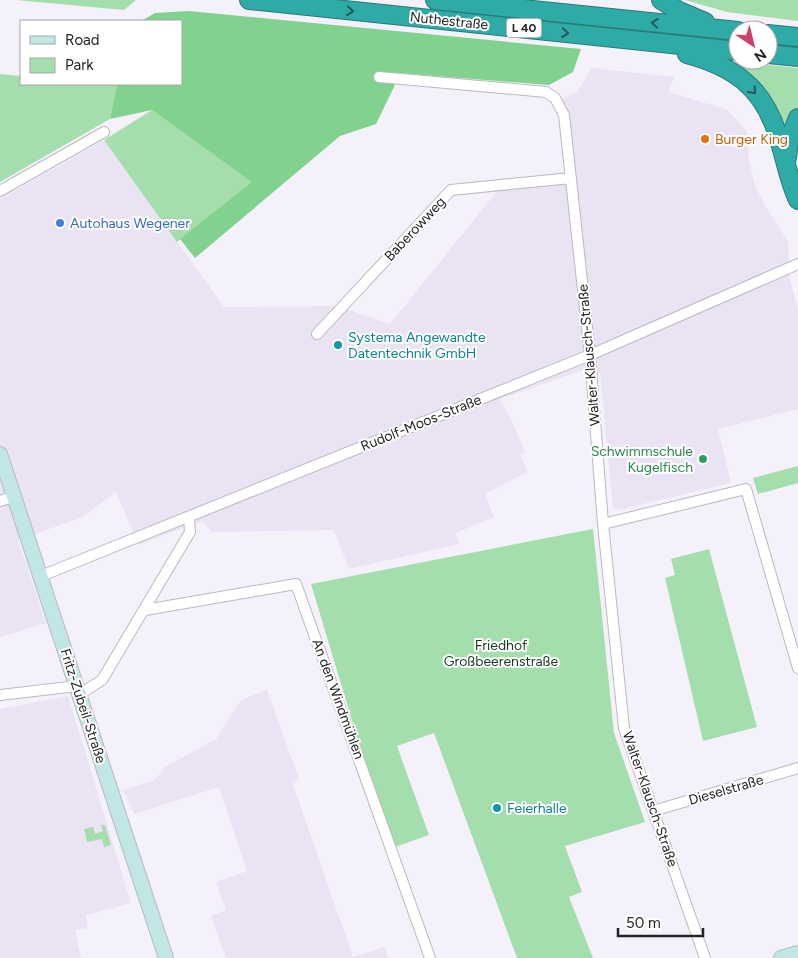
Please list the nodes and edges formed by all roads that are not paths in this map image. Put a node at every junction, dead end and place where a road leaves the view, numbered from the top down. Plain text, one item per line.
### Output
1 (249, 0) edge
2 (435, 0) edge
3 (563, 0) edge
4 (661, 0) edge
5 (514, 8) junction
6 (728, 29) edge
7 (728, 30) edge
8 (778, 35) edge
9 (798, 37) edge
10 (636, 40) junction
11 (728, 49) edge
12 (778, 55) edge
13 (798, 57) edge
14 (379, 77) dead end
15 (798, 118) edge
16 (104, 132) dead end
17 (788, 173) junction
18 (571, 178) junction
19 (0, 191) edge
20 (798, 200) edge
21 (798, 264) edge
22 (317, 334) dead end
23 (590, 355) junction
24 (0, 454) edge
25 (6, 499) edge
26 (189, 518) junction
27 (603, 524) junction
28 (41, 576) junction
29 (145, 610) junction
30 (798, 668) edge
31 (79, 690) junction
32 (0, 695) edge
33 (798, 768) edge
34 (654, 811) junction
35 (798, 953) edge
36 (166, 958) edge
37 (430, 958) edge
38 (705, 958) edge
39 (781, 958) edge

1 -> 10 highway, Nuthestraße / L 40
2 - 5 highway, Nuthestraße / L 40
3 - 5 highway
4 - 6 highway
7 -> 5 highway, Nuthestraße / L 40
8 - 9 highway
10 - 11 highway, Nuthestraße / L 40
10 -> 17 highway
12 - 13 highway
14 - 18 street, Walter-Klausch-Straße
15 - 17 highway
16 - 19 street
17 - 20 highway
18 - 22 street, Baberowweg
18 - 23 street, Walter-Klausch-Straße
21 - 23 street, Rudolf-Moos-Straße
23 - 26 street, Rudolf-Moos-Straße
23 - 27 street, Walter-Klausch-Straße
24 - 25 street, Fritz-Zubeil-Straße
25 - 28 street, Fritz-Zubeil-Straße
26 - 28 street, Rudolf-Moos-Straße
26 - 29 street
27 - 30 street
27 - 34 street, Walter-Klausch-Straße
28 - 31 street, Fritz-Zubeil-Straße
29 - 31 street
29 - 37 street, An den Windmühlen
31 - 32 street
31 - 36 street, Fritz-Zubeil-Straße
33 - 34 street, Dieselstraße
34 - 38 street, Walter-Klausch-Straße
35 - 39 street

